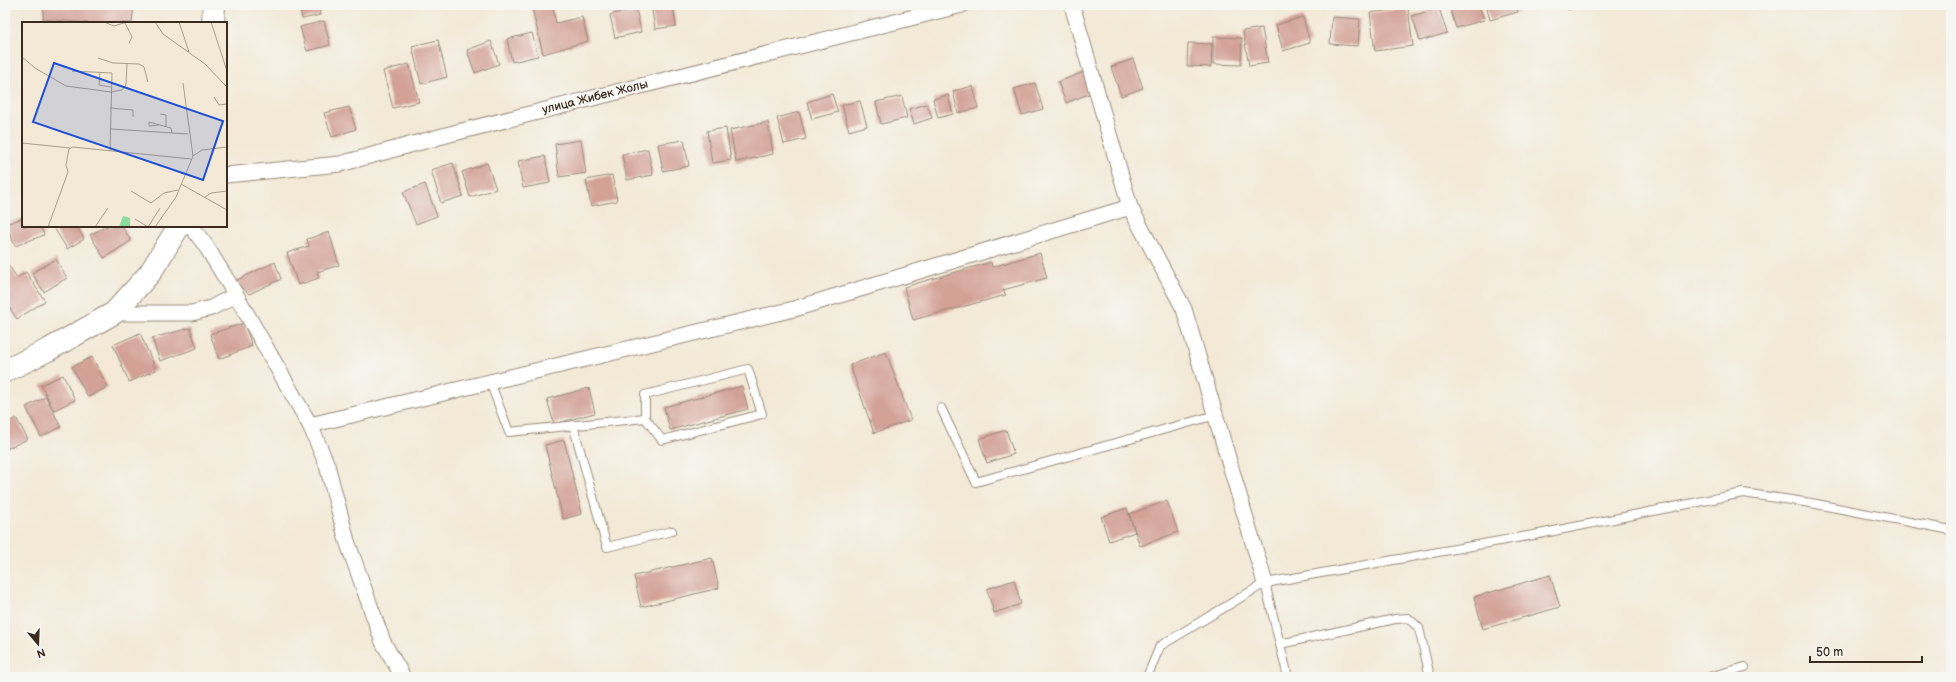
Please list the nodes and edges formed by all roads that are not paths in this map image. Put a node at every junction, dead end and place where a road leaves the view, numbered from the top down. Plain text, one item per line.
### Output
1 (214, 5) edge
2 (962, 5) edge
3 (1072, 5) edge
4 (213, 22) edge
5 (227, 175) edge
6 (1130, 207) junction
7 (178, 227) edge
8 (192, 227) edge
9 (236, 295) junction
10 (114, 312) junction
11 (5, 371) edge
12 (490, 382) junction
13 (941, 408) dead end
14 (1216, 414) junction
15 (645, 418) junction
16 (310, 425) junction
17 (573, 426) junction
18 (1951, 530) edge
19 (672, 531) dead end
20 (1265, 582) junction
21 (1280, 644) junction
22 (1745, 667) dead end
23 (403, 677) edge
24 (1147, 677) edge
25 (1288, 677) edge
26 (1430, 677) edge
27 (1709, 677) edge

1 - 4 main road
2 - 5 street, улица Жибек Жолы
3 - 6 street
6 - 12 street
6 - 14 street
7 - 10 main road
8 - 9 street
9 - 10 street
9 - 16 street
10 - 11 main road
12 - 16 street
12 - 17 lane
13 - 14 lane
14 - 20 street
15 - 15 lane
15 - 17 lane
16 - 23 street
17 - 19 lane
18 - 20 lane
20 - 21 lane
20 - 24 lane
21 - 25 lane
21 - 26 lane
22 - 27 lane

